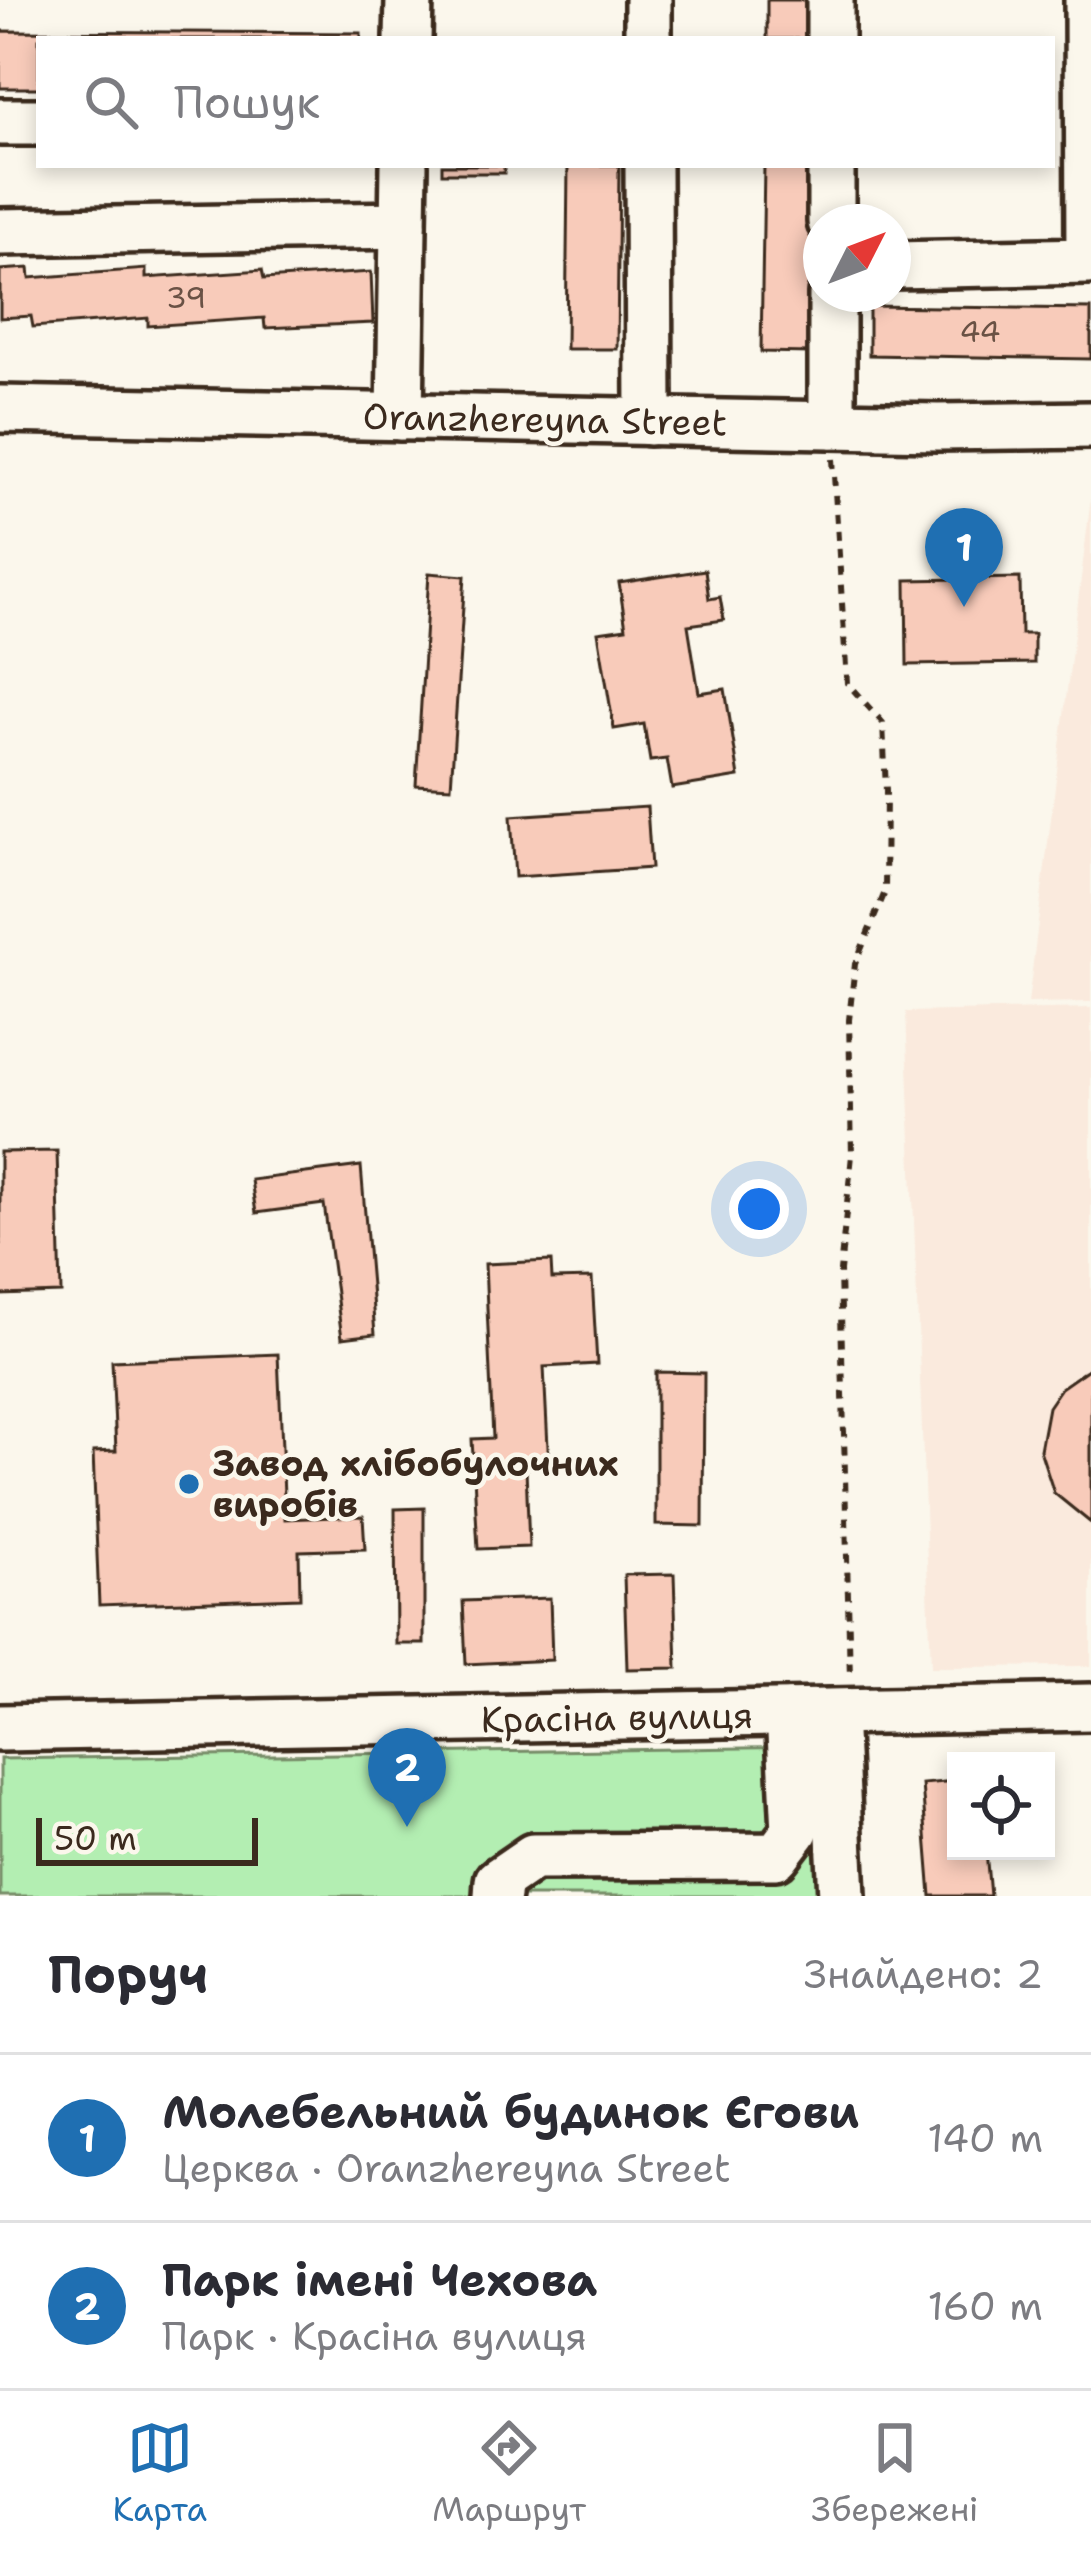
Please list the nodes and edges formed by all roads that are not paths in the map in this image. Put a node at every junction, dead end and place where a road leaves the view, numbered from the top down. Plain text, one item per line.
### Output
1 (409, 0) edge
2 (648, 0) edge
3 (830, 0) edge
4 (1088, 0) edge
5 (408, 36) edge
6 (648, 36) edge
7 (830, 36) edge
8 (0, 122) edge
9 (36, 122) edge
10 (404, 168) edge
11 (648, 168) edge
12 (831, 168) edge
13 (831, 204) edge
14 (403, 225) junction
15 (0, 232) edge
16 (1090, 261) edge
17 (911, 265) edge
18 (832, 312) edge
19 (0, 409) edge
20 (400, 416) junction
21 (649, 422) junction
22 (1091, 424) edge
23 (832, 425) junction
24 (1091, 1707) edge
25 (824, 1713) junction
26 (0, 1728) edge
27 (647, 1877) edge
28 (497, 1896) edge
29 (842, 1896) edge

1 - 5 street
2 - 6 street
3 - 7 street
4 - 16 street
8 - 9 street
10 - 14 street
11 - 21 street
12 - 13 street
14 - 15 street
14 - 20 street
16 - 17 street
18 - 23 street
19 - 20 street, Oranzhereyna Street
20 - 21 street, Oranzhereyna Street
21 - 23 street, Oranzhereyna Street
22 - 23 street, Oranzhereyna Street
24 - 25 street, Красіна вулиця
25 - 26 street, Красіна вулиця
25 - 27 street
25 - 29 street
27 - 28 street

